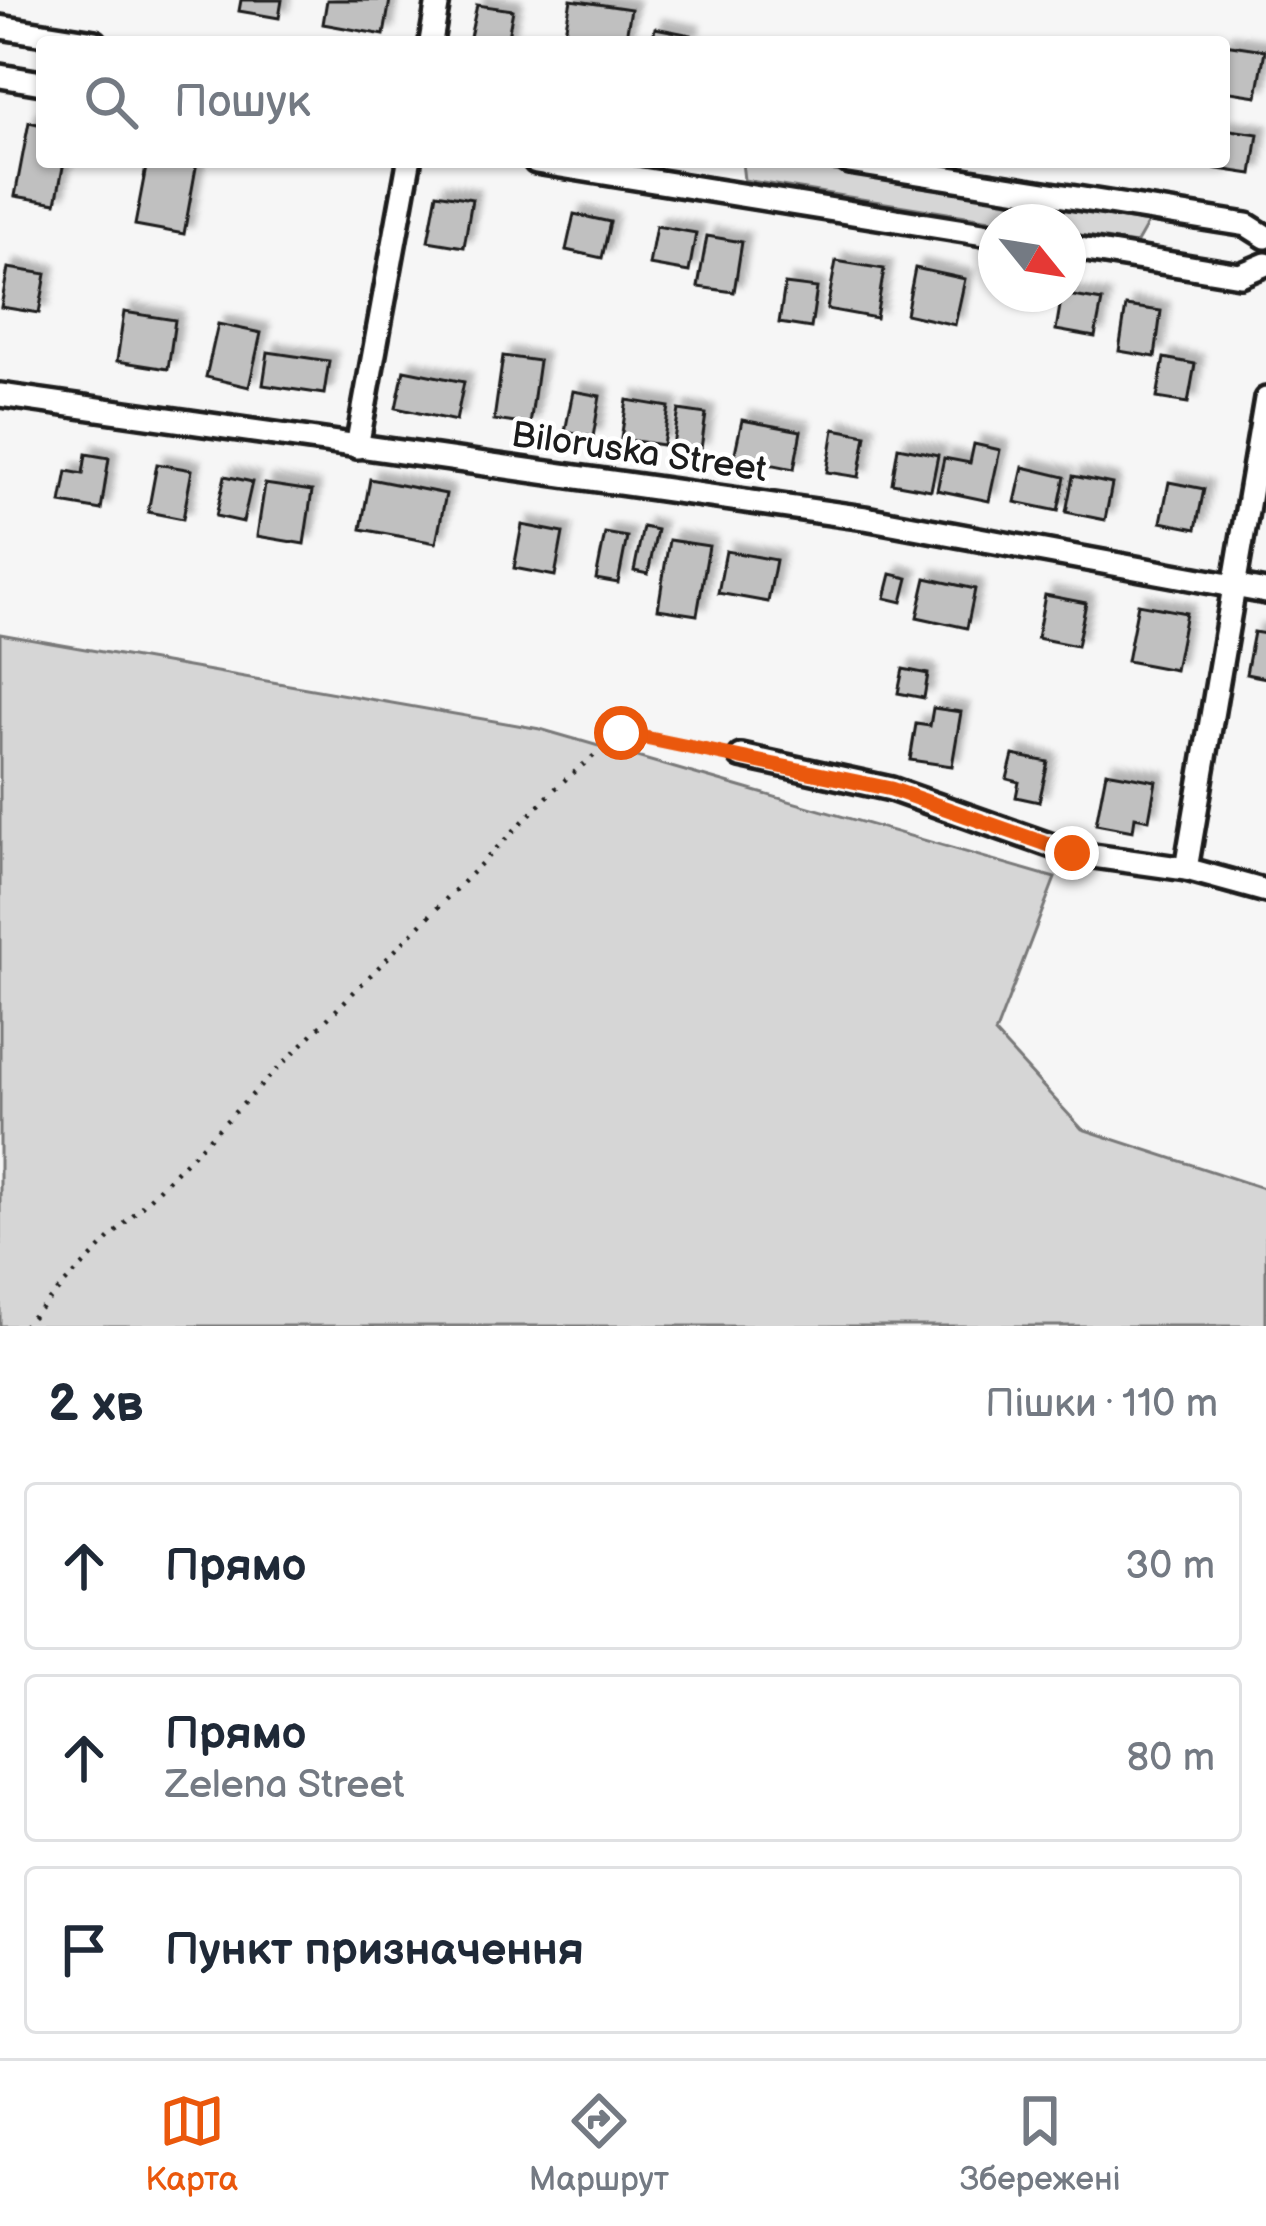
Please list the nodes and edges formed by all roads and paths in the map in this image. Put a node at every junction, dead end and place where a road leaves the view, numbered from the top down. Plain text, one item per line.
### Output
1 (438, 0) edge
2 (0, 27) edge
3 (57, 36) edge
4 (432, 36) edge
5 (0, 76) edge
6 (36, 82) edge
7 (408, 168) edge
8 (573, 168) edge
9 (887, 168) edge
10 (978, 233) edge
11 (1266, 238) edge
12 (1086, 250) edge
13 (1266, 264) edge
14 (0, 395) edge
15 (1266, 399) edge
16 (357, 447) junction
17 (1233, 588) junction
18 (1266, 592) edge
19 (741, 756) joint
20 (1186, 869) junction
21 (1266, 891) edge
22 (23, 1326) edge

1 - 4 street
2 - 3 street
5 - 6 street
7 - 16 street
8 - 10 street
9 - 11 street
12 - 13 street
14 - 16 street, Biloruska Street
15 - 17 street
16 - 17 street, Biloruska Street
17 - 18 street, Biloruska Street
17 - 20 street
19 - 20 street
19 - 22 path
20 - 21 street

